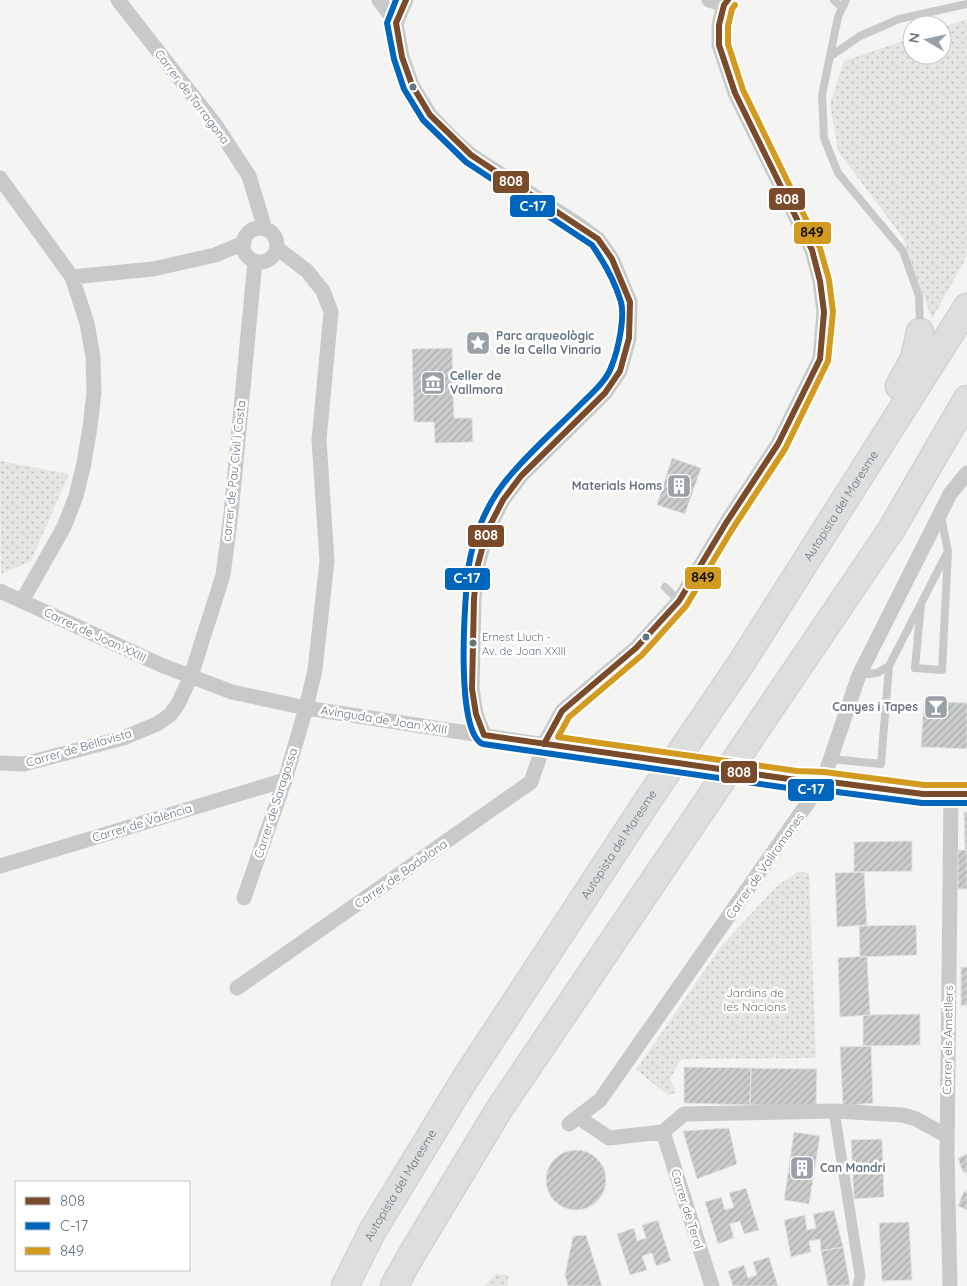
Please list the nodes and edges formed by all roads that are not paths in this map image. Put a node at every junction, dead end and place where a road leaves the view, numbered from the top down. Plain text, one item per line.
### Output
1 (118, 0) edge
2 (379, 0) edge
3 (406, 0) edge
4 (709, 0) edge
5 (834, 0) edge
6 (846, 0) edge
7 (726, 3) edge
8 (967, 4) edge
9 (842, 8) junction
10 (396, 23) junction
11 (831, 56) junction
12 (0, 178) edge
13 (265, 228) junction
14 (244, 243) junction
15 (277, 248) junction
16 (255, 261) junction
17 (72, 277) junction
18 (967, 307) edge
19 (920, 332) joint
20 (967, 399) edge
21 (967, 473) edge
22 (940, 514) junction
23 (948, 551) junction
24 (665, 587) dead end
25 (0, 591) edge
26 (22, 601) junction
27 (679, 601) junction
28 (921, 604) junction
29 (740, 665) junction
30 (889, 666) junction
31 (191, 676) junction
32 (859, 676) junction
33 (306, 708) junction
34 (484, 735) junction
35 (544, 744) junction
36 (831, 759) junction
37 (0, 763) edge
38 (285, 780) junction
39 (823, 781) junction
40 (951, 794) junction
41 (967, 794) edge
42 (0, 866) edge
43 (244, 898) dead end
44 (237, 988) dead end
45 (834, 1111) junction
46 (663, 1132) junction
47 (947, 1136) junction
48 (409, 1258) junction
49 (345, 1286) edge
50 (394, 1286) edge
51 (408, 1286) edge
52 (712, 1286) edge
53 (858, 1286) edge
54 (950, 1286) edge

1 - 13 street, Carrer de Tarragona
2 - 10 street
3 - 10 street
4 - 7 street
5 - 9 lane
6 - 9 lane
7 - 27 street, Carrer de Badalona
8 - 11 lane
9 - 11 lane
10 - 34 street
11 - 19 lane
12 - 17 street
13 - 14 street
13 - 15 street
14 - 16 street
14 - 17 street
15 - 16 street
15 - 33 street, Carrer de Saragossa
16 - 31 street, carrer de Pau Civil i Costa
17 - 26 street
18 - 29 highway, Autopista del Maresme
19 - 29 highway
20 - 48 highway
21 - 22 street, Carrer de Vallromanes
22 - 23 lane
22 - 32 street, Carrer de Vallromanes
23 - 28 lane
23 - 28 lane
24 - 27 lane
25 - 26 street, Carrer de Joan XXIII
26 - 31 street, Carrer de Joan XXIII
27 - 35 street, Carrer de Badalona
28 - 30 lane
29 - 49 highway, Autopista del Maresme
30 - 32 lane
30 - 36 lane
31 - 33 street, Avinguda de Joan XXIII
31 - 37 street, Carrer de Bellavista
32 - 36 street, Carrer de Vallromanes
33 - 34 street, Avinguda de Joan XXIII
33 - 38 street, Carrer de Saragossa
34 - 35 street, Avinguda de Joan XXIII
35 - 39 street, Avinguda de Joan XXIII, bridge
35 - 44 street, Carrer de Badalona
36 - 39 street, Carrer de Vallromanes
38 - 42 street, Carrer de València
38 - 43 street, Carrer de Saragossa
39 - 40 street, Avinguda de Joan XXIII
39 - 46 street, Carrer de Vallromanes
40 - 41 street, Avinguda de Joan XXIII
40 - 47 street, Carrer els Ametllers
45 - 46 street
45 - 47 street
45 - 53 street
46 - 52 street, Carrer de Terol
47 - 54 street, Carrer els Ametllers
48 - 50 highway
48 - 51 highway

